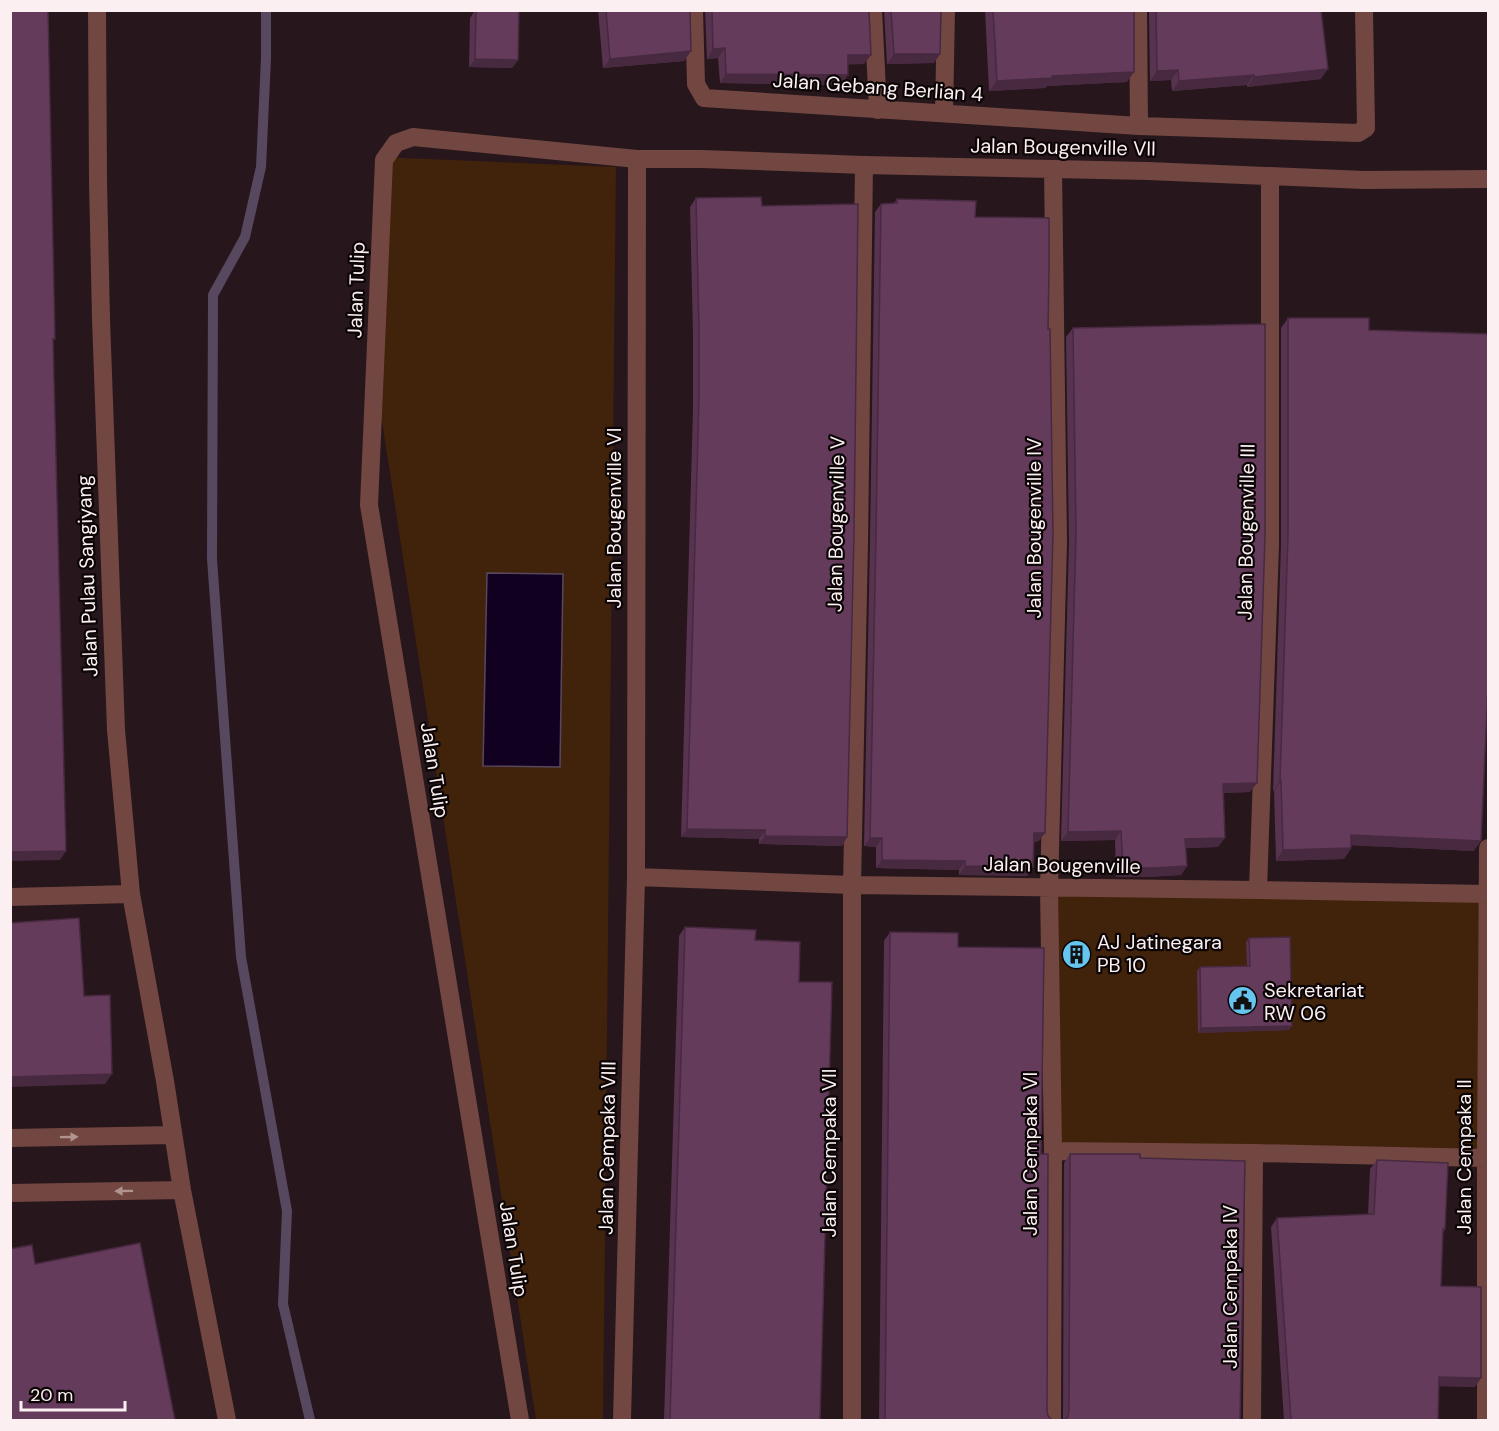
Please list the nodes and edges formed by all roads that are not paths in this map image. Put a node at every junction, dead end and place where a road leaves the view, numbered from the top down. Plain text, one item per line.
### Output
1 (97, 10) edge
2 (694, 10) edge
3 (873, 10) edge
4 (946, 10) edge
5 (1138, 10) edge
6 (1364, 10) edge
7 (878, 110) junction
8 (944, 113) junction
9 (1139, 126) junction
10 (413, 137) joint
11 (637, 159) junction
12 (864, 165) junction
13 (1053, 169) junction
14 (1270, 176) junction
15 (1488, 179) edge
16 (1488, 848) edge
17 (636, 877) junction
18 (852, 885) junction
19 (1049, 888) junction
20 (1258, 890) junction
21 (131, 894) junction
22 (1488, 894) edge
23 (10, 897) edge
24 (173, 1135) junction
25 (10, 1138) edge
26 (1053, 1151) junction
27 (1254, 1153) junction
28 (1486, 1158) junction
29 (182, 1190) junction
30 (10, 1193) edge
31 (227, 1420) edge
32 (520, 1420) edge
33 (622, 1420) edge
34 (852, 1420) edge
35 (1052, 1420) edge
36 (1252, 1420) edge
37 (1486, 1420) edge

1 - 21 street, Jalan Pulau Sangiyang
2 - 7 street, Jalan Gebang Berlian 4
3 - 7 street
4 - 8 street
5 - 9 street
6 - 9 street, Jalan Gebang Berlian 4
7 - 8 street, Jalan Gebang Berlian 4
8 - 9 street, Jalan Gebang Berlian 4
10 - 11 street, Jalan Bougenville VII
10 - 32 street, Jalan Tulip
11 - 12 street, Jalan Bougenville VII
11 - 17 street, Jalan Bougenville VI
12 - 13 street, Jalan Bougenville VII
12 - 18 street, Jalan Bougenville V
13 - 14 street, Jalan Bougenville VII
13 - 19 street, Jalan Bougenville IV
14 - 15 street, Jalan Bougenville VII
14 - 20 street, Jalan Bougenville III
16 - 22 street, Jalan Cempaka II
17 - 18 street, Jalan Bougenville
17 - 33 street, Jalan Cempaka VIII
18 - 19 street, Jalan Bougenville
18 - 34 street, Jalan Cempaka VII
19 - 20 street, Jalan Bougenville
19 - 26 street, Jalan Cempaka VI
20 - 22 street, Jalan Bougenville
21 - 23 street
21 - 24 street, Jalan Pulau Sangiyang
22 - 28 street, Jalan Cempaka II
25 -> 24 street
24 - 29 street, Jalan Pulau Sangiyang
26 - 27 street
26 - 35 street, Jalan Cempaka VI
27 - 28 street
27 - 36 street, Jalan Cempaka IV
28 - 37 street, Jalan Cempaka II
29 -> 30 street
29 - 31 street, Jalan Pulau Sangiyang

